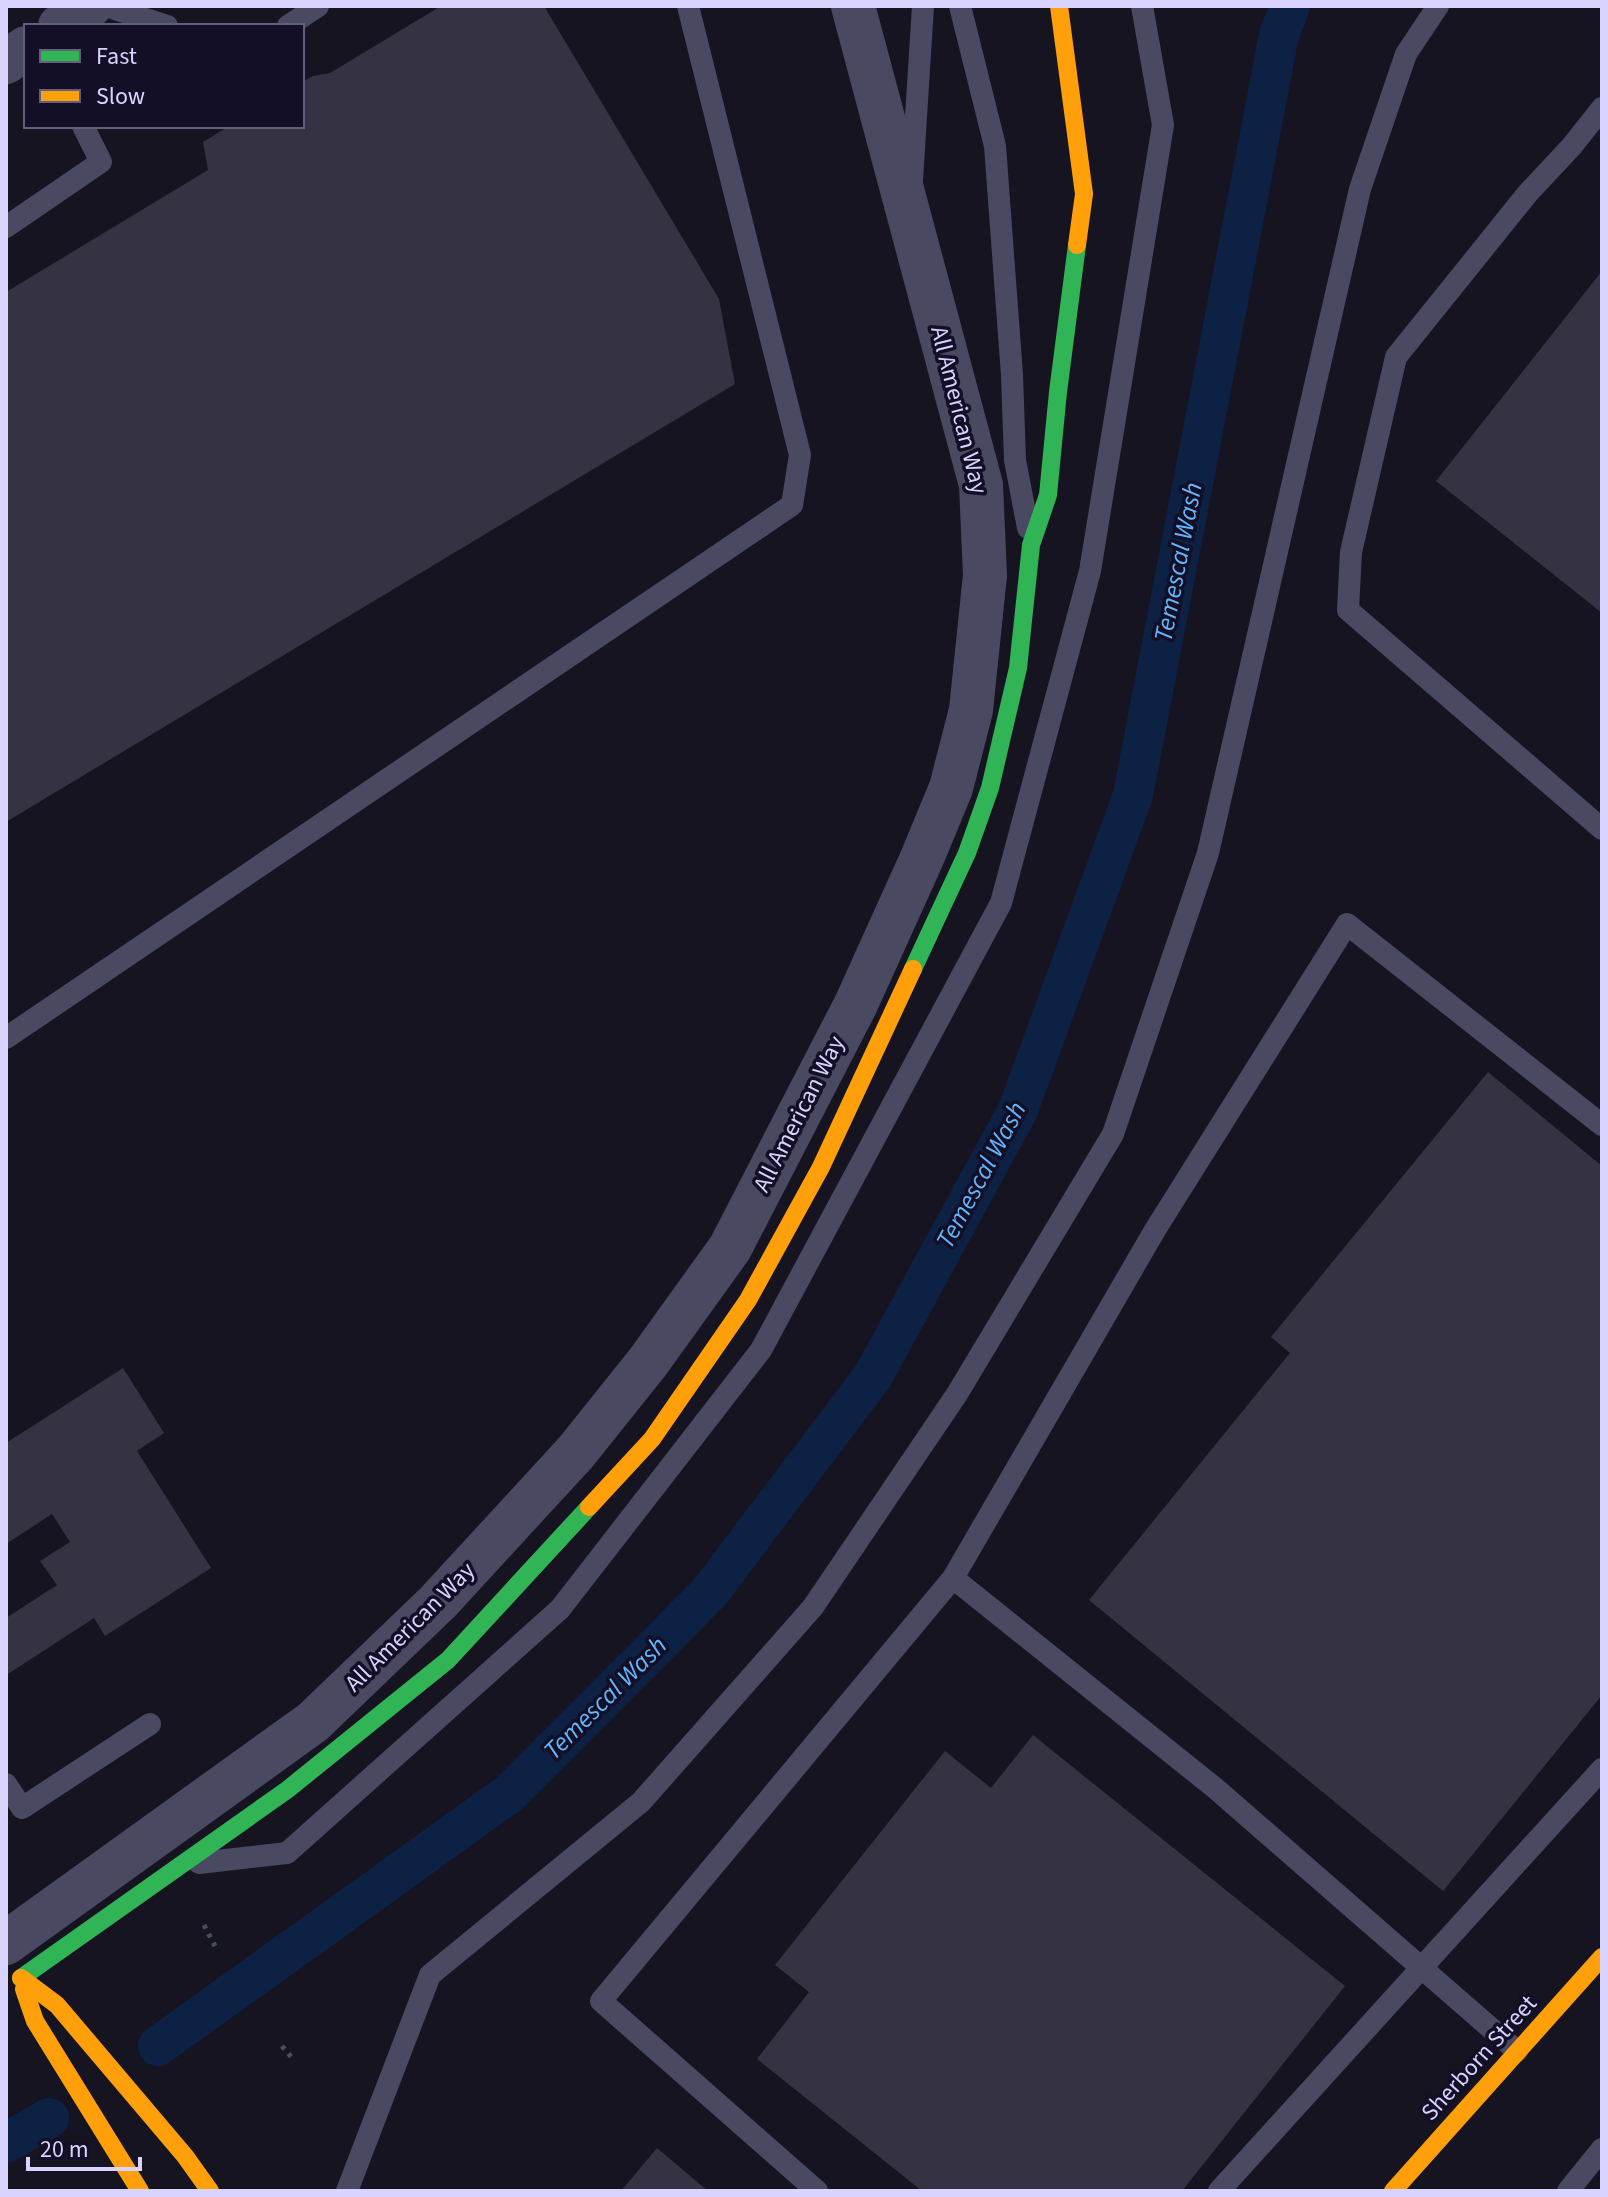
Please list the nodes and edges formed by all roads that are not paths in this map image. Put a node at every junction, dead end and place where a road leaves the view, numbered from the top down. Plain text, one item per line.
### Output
1 (106, 6) edge
2 (318, 6) edge
3 (688, 6) edge
4 (853, 6) edge
5 (923, 6) edge
6 (960, 6) edge
7 (1059, 6) edge
8 (1142, 6) edge
9 (1438, 6) edge
10 (161, 24) edge
11 (291, 24) edge
12 (24, 49) edge
13 (6, 62) edge
14 (1602, 108) edge
15 (84, 128) edge
16 (910, 219) junction
17 (6, 227) edge
18 (1031, 545) junction
19 (1602, 829) edge
20 (6, 1038) edge
21 (1602, 1125) edge
22 (953, 1578) junction
23 (150, 1724) dead end
24 (1602, 1769) edge
25 (6, 1784) edge
26 (182, 1864) junction
27 (1602, 1957) edge
28 (13, 1963) edge
29 (1422, 1968) junction
30 (1517, 2051) junction
31 (1602, 2149) edge
32 (140, 2191) edge
33 (210, 2191) edge
34 (347, 2191) edge
35 (817, 2191) edge
36 (1219, 2191) edge
37 (1393, 2191) edge
38 (1568, 2191) edge

1 - 10 lane
2 - 11 lane
3 - 20 lane
4 - 16 street, All American Way
5 - 16 lane
6 - 18 lane
7 - 18 street, All American Way
8 - 26 lane
9 - 34 lane
12 - 13 street
14 - 19 lane
15 - 17 lane
16 - 28 street, All American Way
18 - 26 street, All American Way
21 - 22 lane
22 - 29 lane
22 - 35 lane
23 - 25 lane
24 - 29 lane
26 - 28 street, All American Way
27 - 30 street, Sherborn Street
28 - 32 street
28 - 33 street
29 - 30 lane
29 - 36 lane
30 - 37 street, Sherborn Street
31 - 38 lane

